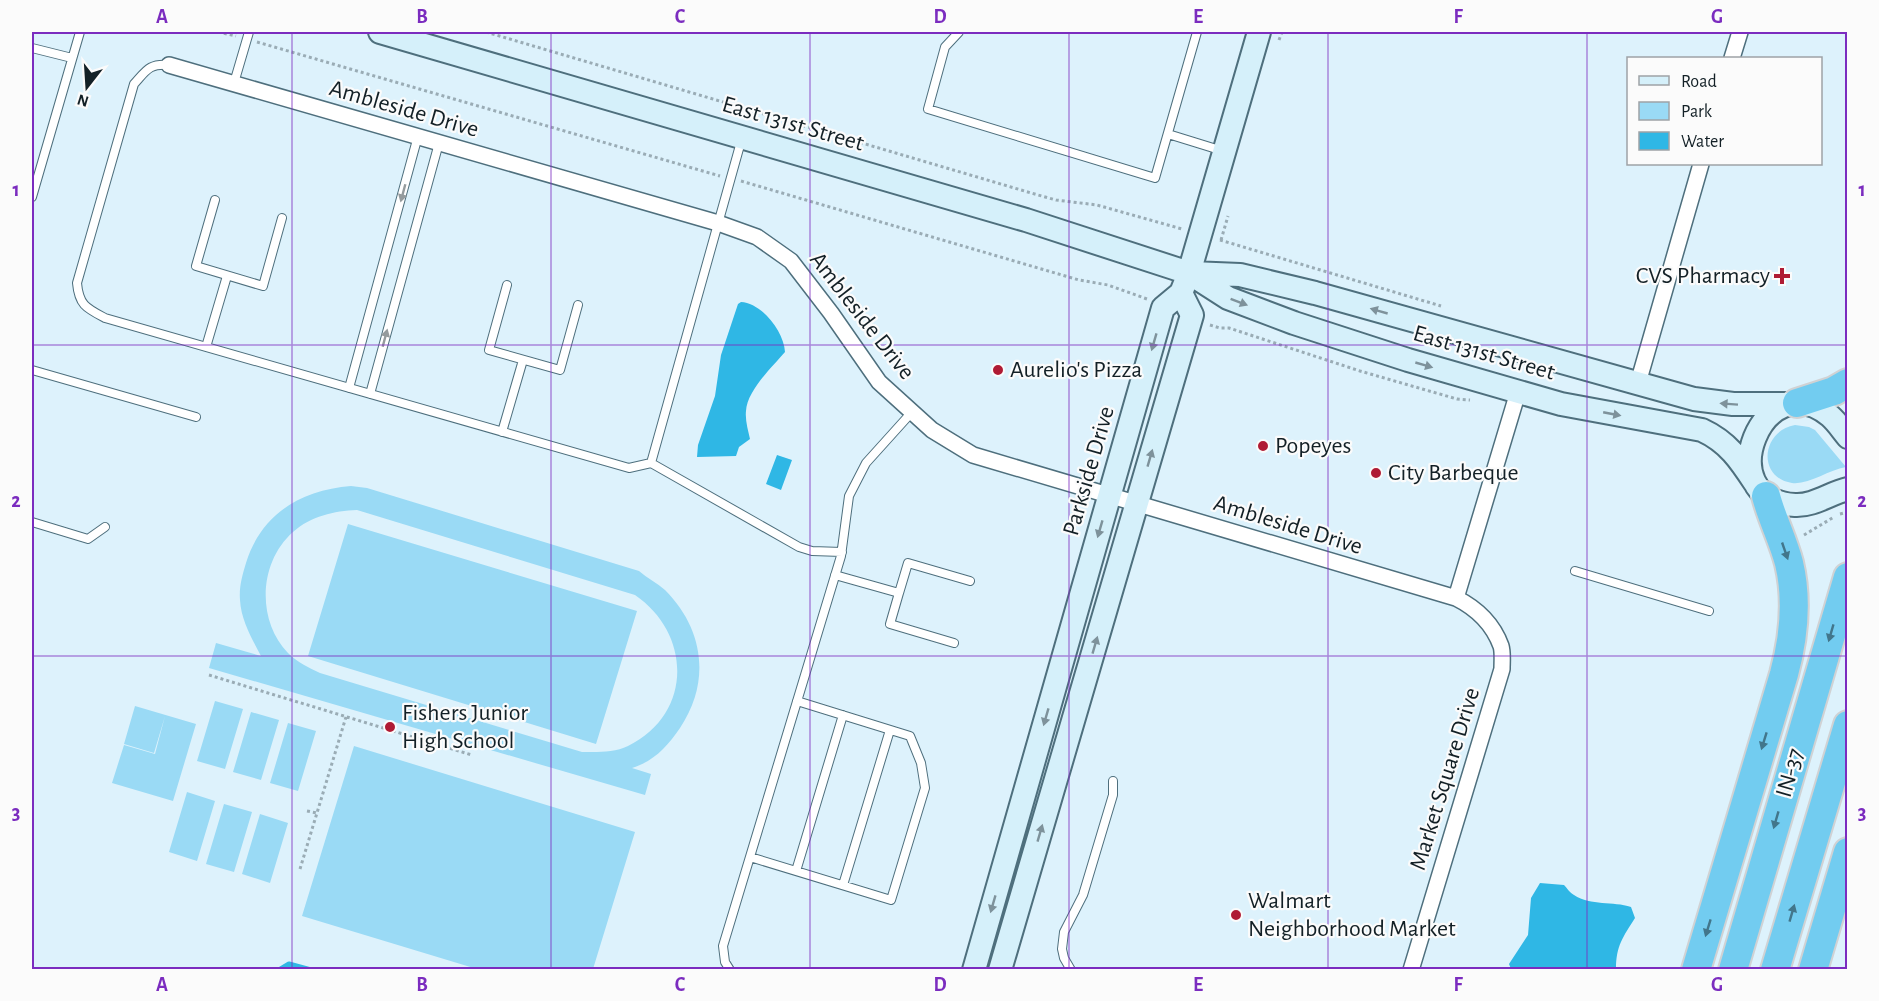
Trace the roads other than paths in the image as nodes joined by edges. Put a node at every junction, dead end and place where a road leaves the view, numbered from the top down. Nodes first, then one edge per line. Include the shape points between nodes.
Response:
1 (80, 32) edge
2 (380, 32) edge
3 (959, 32) edge
4 (1197, 32) edge
5 (1259, 32) edge
6 (1740, 32) edge
7 (247, 35) edge
8 (32, 48) edge
9 (1732, 57) edge
10 (72, 58) junction
11 (169, 65) joint
12 (234, 83) junction
13 (1168, 134) junction
14 (418, 136) junction
15 (742, 137) junction
16 (439, 143) junction
17 (1224, 151) junction
18 (1701, 165) edge
19 (32, 197) edge
20 (215, 200) dead end
21 (282, 218) dead end
22 (718, 223) junction
23 (227, 276) junction
24 (1185, 283) junction
25 (507, 285) dead end
26 (578, 305) dead end
27 (206, 347) junction
28 (523, 360) junction
29 (32, 370) edge
30 (1638, 383) junction
31 (1848, 383) edge
32 (349, 388) junction
33 (1518, 392) junction
34 (370, 394) junction
35 (1793, 404) junction
36 (912, 412) junction
37 (196, 417) dead end
38 (502, 432) junction
39 (1848, 437) edge
40 (651, 463) junction
41 (1848, 489) edge
42 (1760, 490) junction
43 (1110, 494) junction
44 (1137, 503) junction
45 (32, 522) edge
46 (105, 527) dead end
47 (842, 552) junction
48 (1575, 571) dead end
49 (836, 575) junction
50 (1848, 577) edge
51 (970, 581) dead end
52 (899, 593) junction
53 (1456, 598) junction
54 (1709, 611) dead end
55 (1496, 636) joint
56 (954, 642) dead end
57 (797, 701) junction
58 (843, 715) junction
59 (1848, 725) edge
60 (890, 730) junction
61 (1113, 781) dead end
62 (1848, 852) edge
63 (750, 857) junction
64 (796, 872) junction
65 (843, 885) junction
66 (730, 969) edge
67 (974, 969) edge
68 (1000, 969) edge
69 (1071, 969) edge
70 (1411, 969) edge
71 (1696, 969) edge
72 (1732, 969) edge
73 (1775, 969) edge
74 (1813, 969) edge

1 - 10 lane
2 - 15 street, East 131st Street
3 - 13 lane via 945,47 928,109 1155,178
4 - 13 lane
5 - 17 street, Parkside Drive
6 - 9 street
7 - 12 lane
8 - 10 lane
10 - 19 lane
11 - 12 street, Ambleside Drive
11 - 27 lane via 150,67 134,84 77,283 79,298 88,310
12 - 14 street, Ambleside Drive
13 - 17 lane
14 - 16 street, Ambleside Drive
14 -> 32 lane
15 - 22 lane
15 - 24 street, East 131st Street via 1026,220
16 - 22 street, Ambleside Drive
34 -> 16 lane
17 - 24 street, Parkside Drive
18 - 30 street
20 - 23 lane via 196,266
21 - 23 lane via 263,286
22 - 36 street, Ambleside Drive via 757,237 791,261 879,382
22 - 40 lane
23 - 27 lane
30 -> 24 street, East 131st Street via 1240,275
24 -> 33 street, East 131st Street via 1294,323
24 -> 43 street, Parkside Drive via 1163,308
44 -> 24 street via 1192,315
25 - 28 lane via 489,350
26 - 28 lane via 560,370
27 - 32 lane
28 - 38 lane
29 - 37 lane
35 -> 30 street, East 131st Street via 1715,402
31 - 35 highway
32 - 34 lane
33 -> 42 street, East 131st Street via 1604,413 1702,430 1730,448
33 - 53 street
34 - 38 lane
35 - 39 street, East 131st Street via 1823,411
35 - 42 street via 1775,410 1755,434 1750,463
36 - 43 street, Ambleside Drive via 932,430 973,455
36 - 47 lane via 866,464 849,496
38 - 40 lane via 628,468
40 - 47 lane via 800,547
41 - 42 street via 1802,505 1779,502
42 -> 71 highway via 1792,579 1793,636
43 - 44 street, Ambleside Drive
43 -> 67 street, Parkside Drive
44 - 53 street, Ambleside Drive
68 -> 44 street
45 - 46 lane via 88,539
47 - 49 lane
48 - 54 lane
49 - 52 lane
49 - 57 lane
50 -> 72 highway, IN-37
51 - 52 lane via 908,563
52 - 56 lane via 890,624
53 - 55 street, Ambleside Drive via 1473,606
55 - 70 street, Market Square Drive via 1502,647 1502,669
57 - 58 lane
57 - 63 lane
58 - 60 lane
58 - 64 lane
73 -> 59 highway, IN-37
60 - 65 lane
60 - 65 lane via 910,736 921,763 925,788 891,900
61 - 69 lane via 1113,795 1083,895 1064,933 1062,949
62 - 74 highway
63 - 64 lane
63 - 66 lane via 723,946
64 - 65 lane

